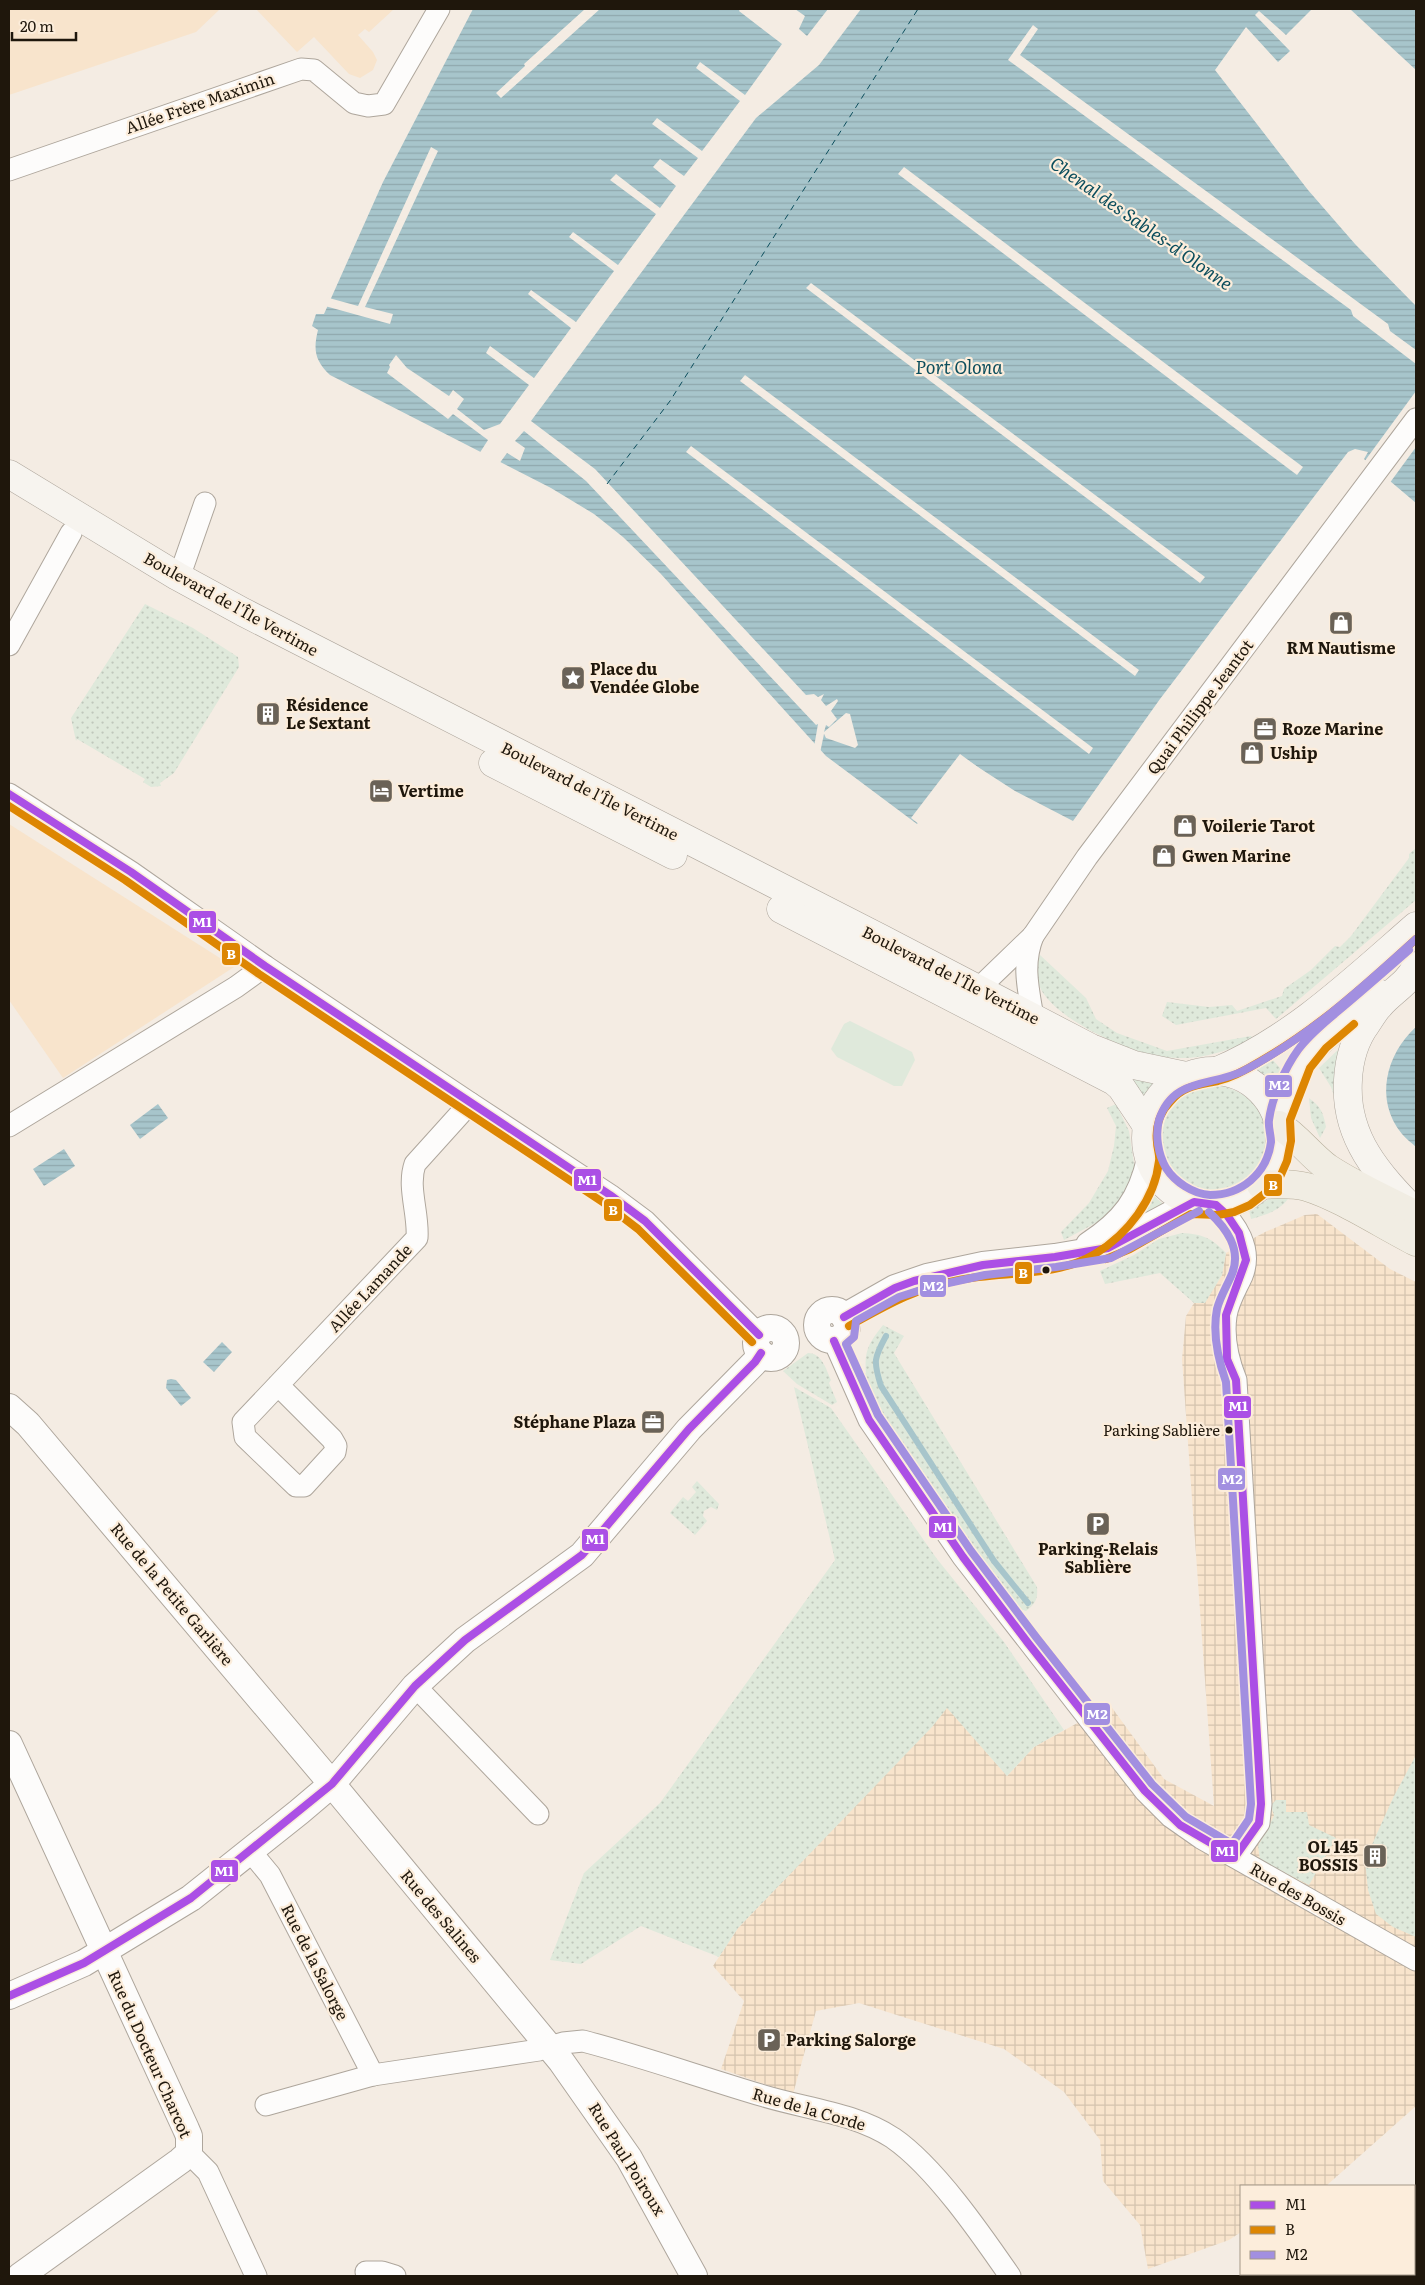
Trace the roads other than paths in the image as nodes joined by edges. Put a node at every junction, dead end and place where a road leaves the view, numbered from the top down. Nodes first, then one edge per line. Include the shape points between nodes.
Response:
1 (438, 9) edge
2 (9, 170) edge
3 (1416, 419) edge
4 (9, 474) edge
5 (9, 494) edge
6 (205, 503) dead end
7 (71, 533) junction
8 (177, 576) junction
9 (9, 646) edge
10 (9, 794) edge
11 (1416, 926) edge
12 (1033, 936) junction
13 (1416, 958) edge
14 (265, 966) junction
15 (1416, 966) edge
16 (978, 989) junction
17 (1033, 1017) junction
18 (1217, 1071) junction
19 (1186, 1076) junction
20 (470, 1104) junction
21 (1279, 1123) junction
22 (9, 1126) edge
23 (1147, 1126) junction
24 (1150, 1159) junction
25 (1261, 1185) junction
26 (1205, 1204) junction
27 (1416, 1214) edge
28 (1416, 1242) edge
29 (1078, 1253) junction
30 (826, 1335) junction
31 (760, 1344) junction
32 (278, 1385) junction
33 (9, 1407) edge
34 (416, 1686) junction
35 (9, 1744) edge
36 (332, 1784) junction
37 (538, 1814) dead end
38 (251, 1852) junction
39 (1234, 1857) junction
40 (104, 1952) junction
41 (1416, 1960) edge
42 (9, 1996) edge
43 (550, 2048) junction
44 (373, 2075) junction
45 (266, 2105) dead end
46 (189, 2153) junction
47 (366, 2272) dead end
48 (20, 2276) edge
49 (256, 2276) edge
50 (395, 2276) edge
51 (694, 2276) edge
52 (1010, 2276) edge

1 - 2 street, Allée Frère Maximin via 384,104 368,106 354,103 314,70 301,69
3 - 12 street, Quai Philippe Jeantot via 1087,857
4 - 8 main road, Boulevard de l'Île Vertime
5 - 7 main road, Boulevard de l'Île Vertime
6 - 8 street
7 - 9 street
7 - 23 main road, Boulevard de l'Île Vertime via 232,627 1114,1081 1122,1087
8 - 16 main road, Boulevard de l'Île Vertime
10 - 14 street via 131,872
11 - 18 main road via 1283,1036
12 - 16 street, Quai Philippe Jeantot
12 - 17 street via 1026,969
13 - 21 main road via 1310,1050 1297,1070
14 - 20 street
14 - 22 street
15 - 27 main road via 1413,975 1381,1004 1365,1025 1352,1054 1347,1088 1351,1121 1362,1148 1383,1179
16 - 17 main road, Boulevard de l'Île Vertime
17 - 19 main road, Boulevard de l'Île Vertime via 1091,1048 1134,1065
18 - 19 main road
18 - 21 main road via 1249,1081 1272,1106
19 - 23 main road via 1160,1096
20 - 31 street via 583,1176 645,1221
20 - 32 street, Allée Lamande via 415,1164 412,1182 417,1238
21 - 25 main road via 1281,1141 1278,1157
21 - 27 main road via 1329,1168
23 - 24 main road via 1146,1143
24 - 26 main road via 1166,1186 1179,1196
24 - 29 street via 1131,1207 1103,1236
25 - 26 main road via 1233,1202
25 - 28 main road via 1308,1187
26 - 29 street via 1166,1215 1116,1244
26 - 39 street via 1227,1215 1239,1233 1246,1260 1226,1315 1228,1359 1236,1380 1261,1804 1259,1823
29 - 30 street via 983,1265 926,1277 895,1288 844,1317 847,1325 845,1334
30 - 31 street via 785,1339 785,1348 779,1356 769,1358
30 - 39 street, Rue des Bossis via 869,1420 963,1557 1028,1644 1145,1791 1180,1825
31 - 34 street, Rue du Docteur Charcot via 755,1362 689,1429 582,1555 465,1640
32 - 32 street, Allée Lamande via 242,1422 242,1428 245,1437 296,1486 304,1486 335,1452 336,1446
33 - 36 street, Rue de la Petite Garlière via 49,1448
34 - 36 street, Rue du Docteur Charcot
34 - 37 street
35 - 40 street
36 - 38 street, Rue du Docteur Charcot
36 - 43 street, Rue des Salines
38 - 40 street, Rue du Docteur Charcot via 191,1898
38 - 44 street, Rue de la Salorge via 270,1875
39 - 41 street, Rue des Bossis
40 - 42 street
40 - 46 street, Rue du Docteur Charcot via 186,2128
43 - 44 street
43 - 51 street, Rue Paul Poiroux via 590,2099 629,2158
43 - 52 street, Rue de la Corde via 583,2041 868,2125 893,2139 921,2163
44 - 45 street
46 - 48 street, Rue du Docteur Charcot
46 - 49 street via 208,2172
47 - 50 street

